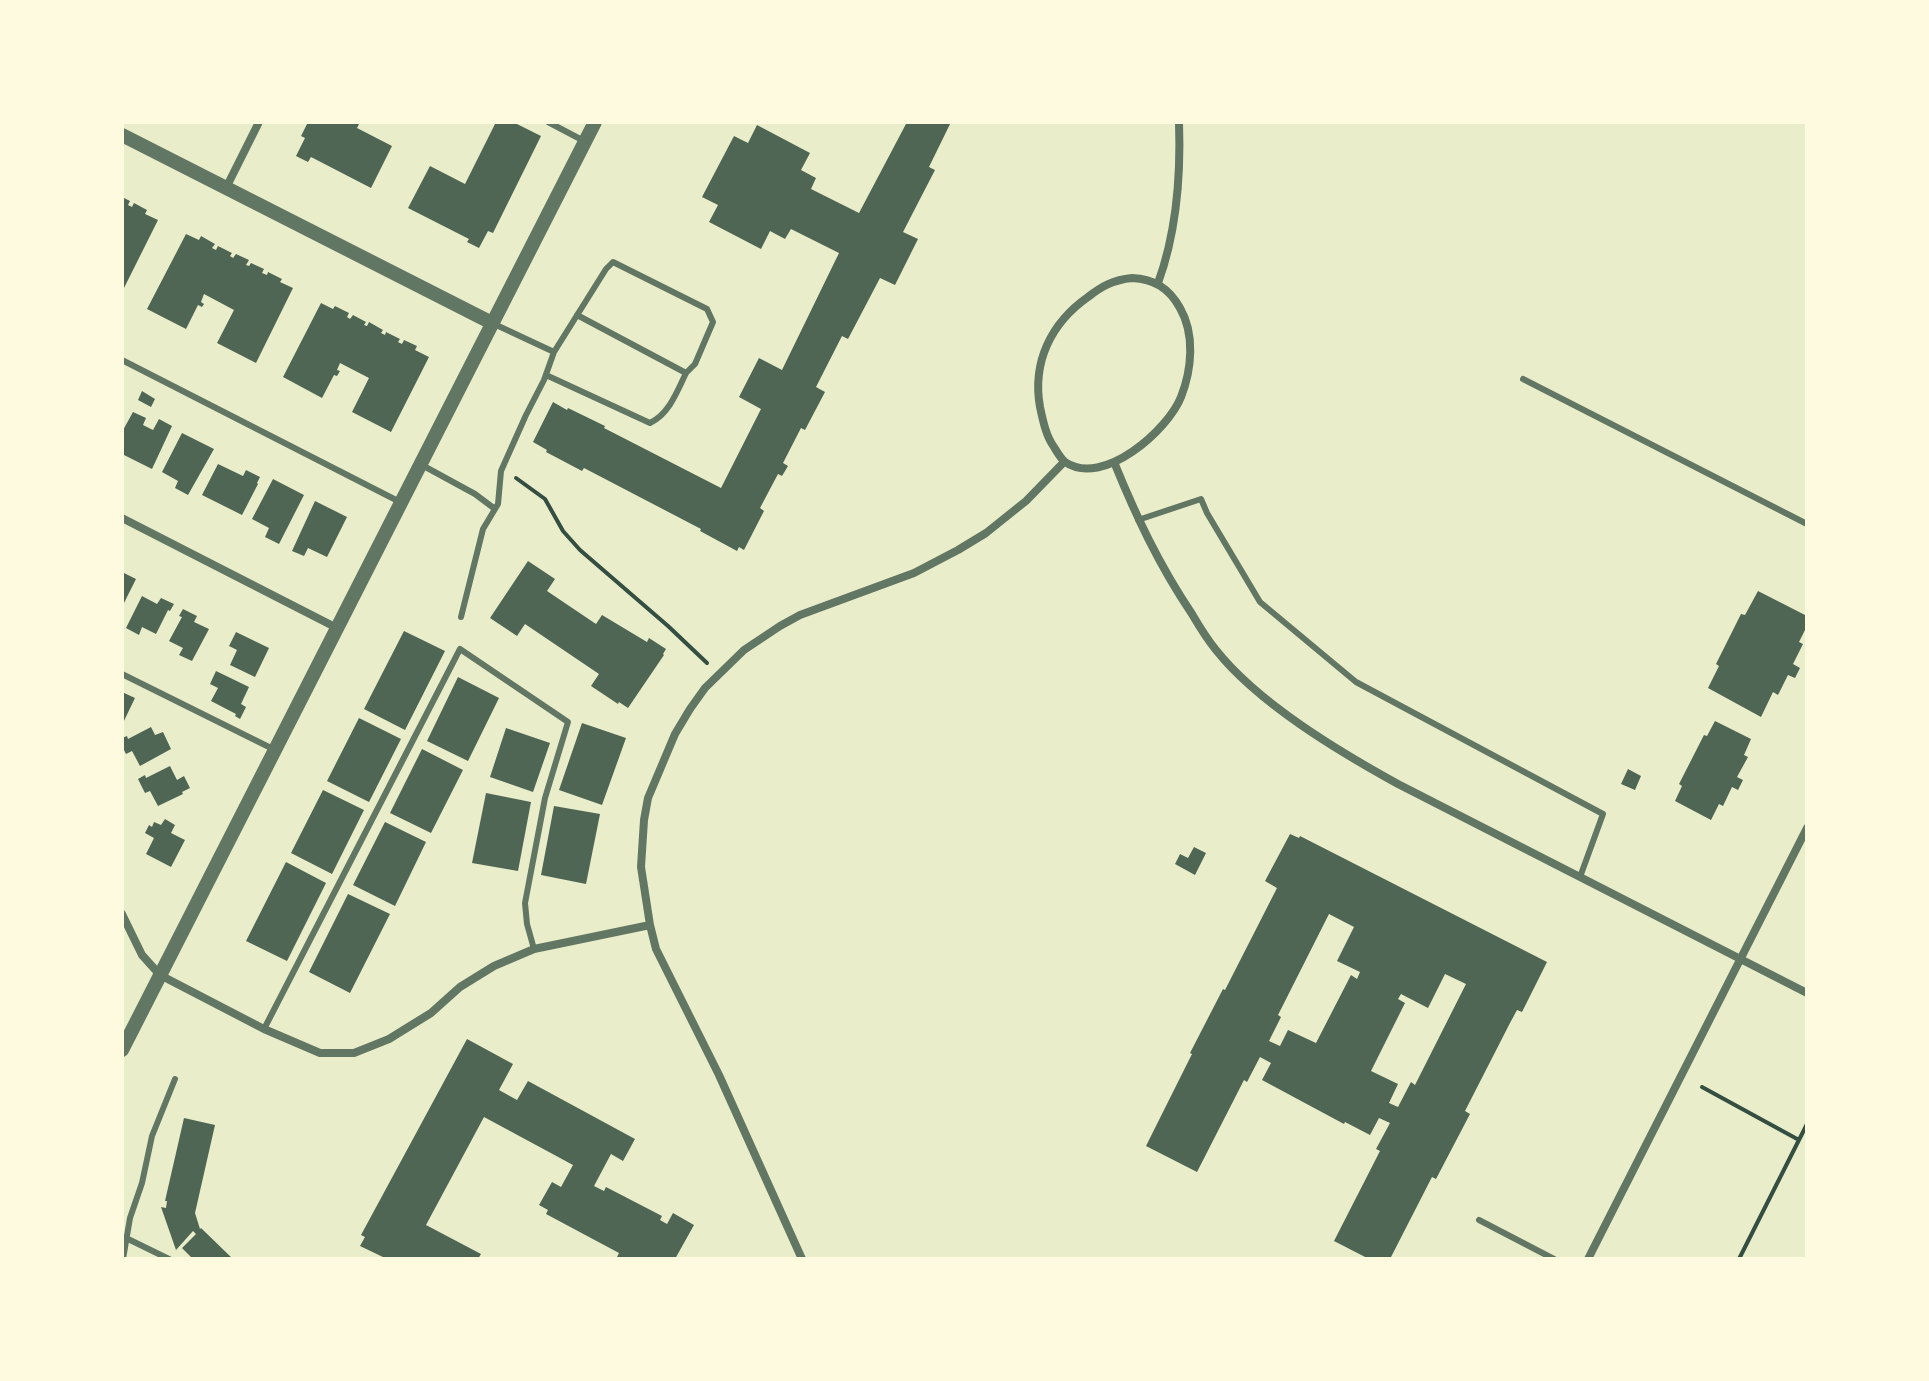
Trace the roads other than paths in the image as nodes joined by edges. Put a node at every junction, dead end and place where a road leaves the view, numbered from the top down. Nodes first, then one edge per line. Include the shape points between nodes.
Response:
1 (259, 122) edge
2 (548, 122) edge
3 (595, 122) edge
4 (1179, 122) edge
5 (122, 135) edge
6 (585, 142) junction
7 (226, 188) junction
8 (1158, 283) junction
9 (577, 315) junction
10 (492, 323) junction
11 (554, 352) junction
12 (122, 360) edge
13 (686, 373) junction
14 (546, 375) junction
15 (1523, 379) dead end
16 (1064, 462) junction
17 (1114, 462) junction
18 (420, 464) junction
19 (401, 502) junction
20 (495, 509) junction
21 (122, 518) edge
22 (1138, 520) junction
23 (1807, 524) edge
24 (461, 617) dead end
25 (337, 628) junction
26 (122, 674) edge
27 (275, 750) junction
28 (1807, 828) edge
29 (1580, 877) junction
30 (122, 914) edge
31 (650, 925) junction
32 (534, 949) junction
33 (1740, 958) junction
34 (160, 975) junction
35 (1807, 993) edge
36 (264, 1029) junction
37 (122, 1050) edge
38 (175, 1079) dead end
39 (1479, 1220) dead end
40 (126, 1238) junction
41 (123, 1259) edge
42 (169, 1259) edge
43 (802, 1259) edge
44 (1554, 1259) edge
45 (1588, 1259) edge

1 - 7 street
2 - 6 lane
3 - 6 street
4 - 8 street via 1176,205
5 - 7 street
6 - 10 street
7 - 10 street
8 - 16 street via 1132,278 1105,283 1080,302 1047,341 1037,391 1050,442
8 - 17 street via 1188,322 1188,378 1167,421
9 - 11 lane
9 - 13 lane
9 - 13 lane via 613,262 707,309 713,322
10 - 11 lane
10 - 18 street
11 - 14 lane
12 - 19 lane
13 - 14 lane via 660,418 650,423
14 - 20 lane via 501,471
15 - 23 lane
16 - 17 street via 1092,469
16 - 31 street via 986,533 914,573 790,620 744,650 705,688 675,734 648,798 641,867
17 - 22 street
18 - 19 street
18 - 20 lane
19 - 25 street
20 - 24 lane via 483,529
21 - 25 street
22 - 29 street via 1210,643 1270,701 1365,766
22 - 29 lane via 1201,499 1260,602 1356,682 1603,814
25 - 27 street
26 - 27 lane
27 - 34 street
28 - 33 street
29 - 33 street
30 - 34 street via 142,955
31 - 32 street
31 - 43 street via 656,949
32 - 36 street via 460,987 389,1039 354,1053 320,1053
32 - 36 lane via 525,903 545,798 568,722 460,649
33 - 35 street
33 - 45 street
34 - 36 street
34 - 37 street
38 - 40 lane via 152,1136
39 - 44 lane
40 - 41 lane
40 - 42 lane

